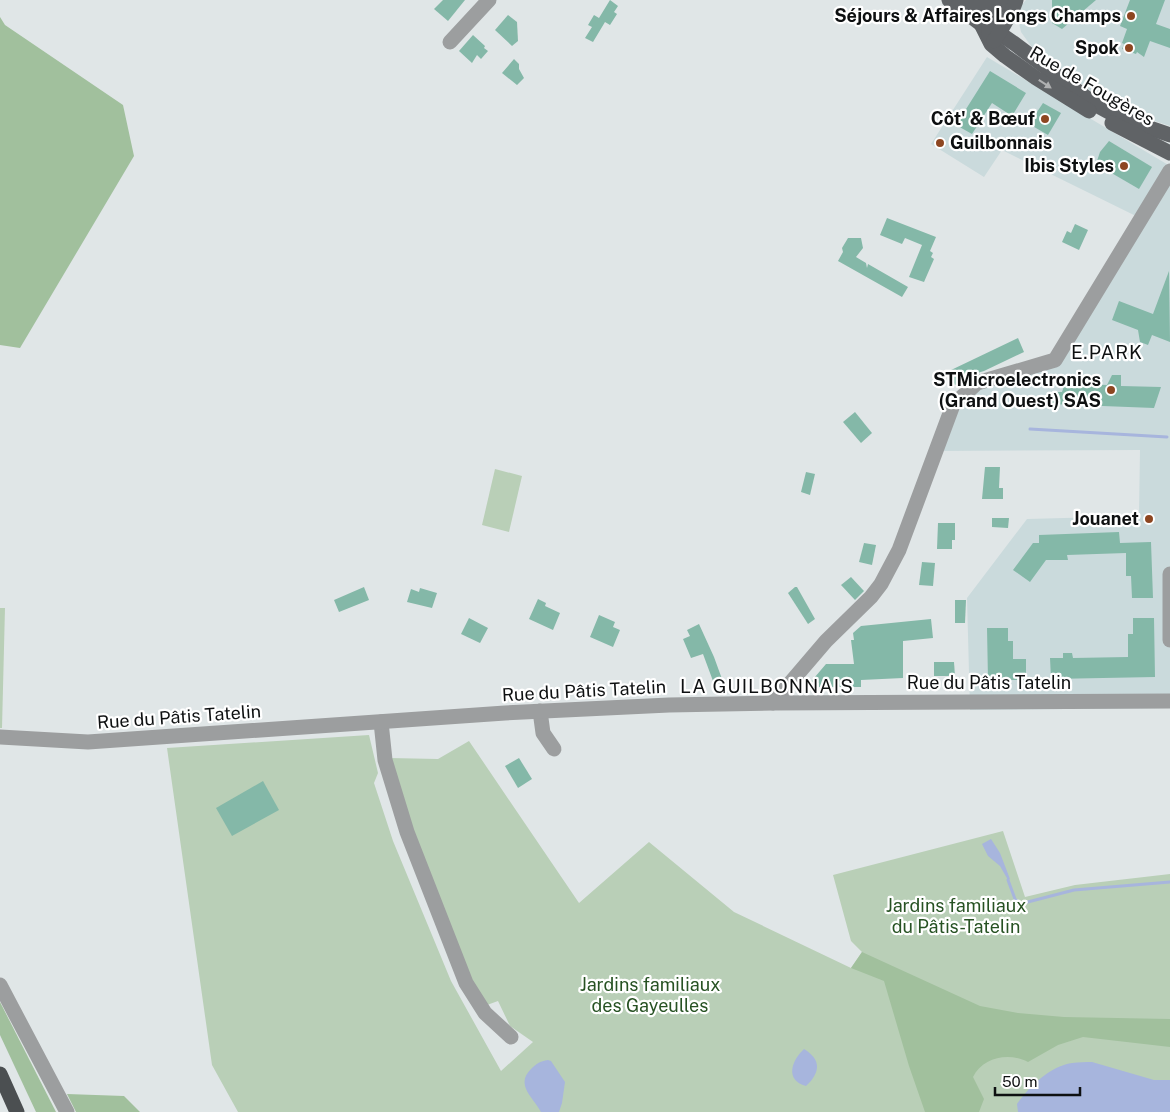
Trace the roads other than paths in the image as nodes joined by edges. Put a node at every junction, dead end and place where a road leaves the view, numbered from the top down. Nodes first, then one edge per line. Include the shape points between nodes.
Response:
1 (489, 0) edge
2 (1016, 0) edge
3 (953, 3) edge
4 (1001, 3) edge
5 (990, 32) junction
6 (450, 42) dead end
7 (1170, 135) edge
8 (1170, 153) edge
9 (1170, 171) edge
10 (1170, 574) edge
11 (1170, 640) edge
12 (1170, 701) edge
13 (773, 702) junction
14 (540, 711) junction
15 (381, 722) junction
16 (0, 737) edge
17 (554, 750) dead end
18 (0, 985) edge
19 (511, 1038) dead end
20 (0, 1074) edge
21 (17, 1112) edge
22 (67, 1112) edge

1 - 6 street
2 - 5 main road via 1015,6
3 - 4 main road
3 - 5 main road
4 - 5 main road via 992,14
5 - 7 main road via 1096,105 1118,117
5 -> 8 main road, Rue de Fougères via 1005,56 1055,90
9 - 13 street via 1055,360 977,383 953,405 899,550 881,584
10 - 11 street
12 - 13 street, Rue du Pâtis Tatelin
13 - 14 street, Rue du Pâtis Tatelin
14 - 15 street, Rue du Pâtis Tatelin
14 - 17 street via 543,733
15 - 16 street, Rue du Pâtis Tatelin via 88,742
15 - 19 street via 385,760 407,832 466,983 489,1018
18 - 22 street
20 - 21 highway

